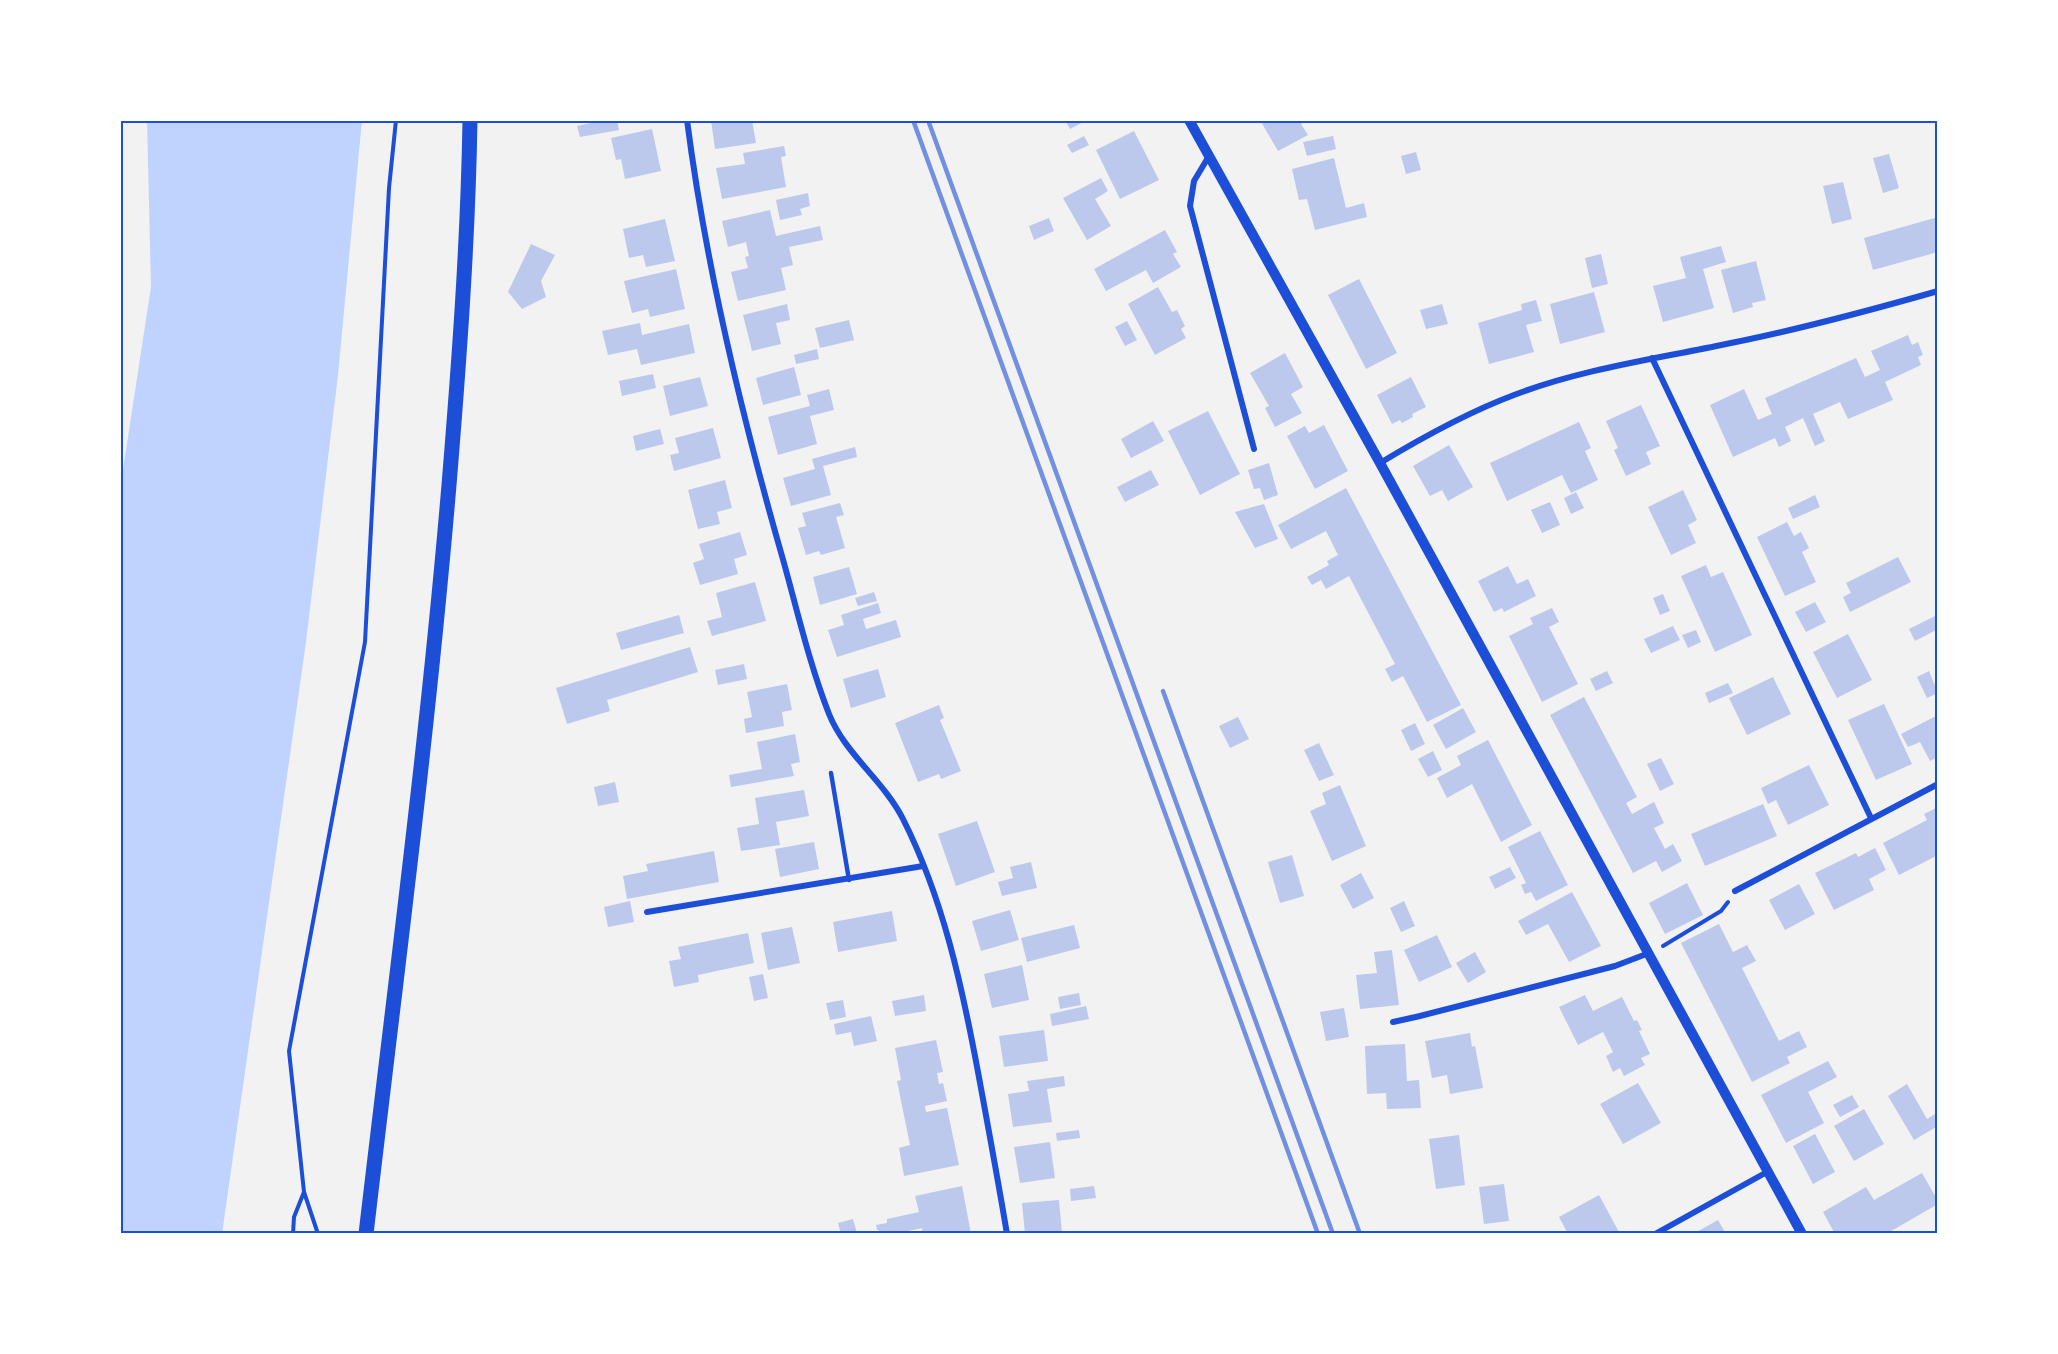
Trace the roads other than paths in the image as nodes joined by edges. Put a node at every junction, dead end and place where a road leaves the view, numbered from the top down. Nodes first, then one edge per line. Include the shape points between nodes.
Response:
1 (470, 120) edge
2 (687, 120) edge
3 (1189, 120) edge
4 (1209, 156) junction
5 (1938, 291) edge
6 (1652, 358) junction
7 (1254, 449) dead end
8 (1380, 463) junction
9 (831, 773) dead end
10 (1938, 784) edge
11 (1871, 818) junction
12 (923, 866) junction
13 (849, 880) junction
14 (1735, 891) road end
15 (647, 912) dead end
16 (1648, 953) junction
17 (1393, 1022) dead end
18 (1767, 1172) junction
19 (366, 1234) edge
20 (1006, 1234) edge
21 (1655, 1234) edge
22 (1802, 1234) edge

1 - 19 main road via 459,363 438,618
2 - 12 street via 710,263 736,384 810,657 830,716 903,817
3 - 4 street
4 - 7 street via 1194,181 1190,206
4 - 8 street
5 - 6 street via 1817,324
6 - 8 street via 1514,395 1467,414
6 - 11 street
8 - 16 street
9 - 13 lane
10 - 11 street
11 - 14 street
12 - 13 street
12 - 20 street via 951,944 991,1137
13 - 15 street
16 - 17 street via 1615,966
16 - 18 street
18 - 21 street
18 - 22 street

